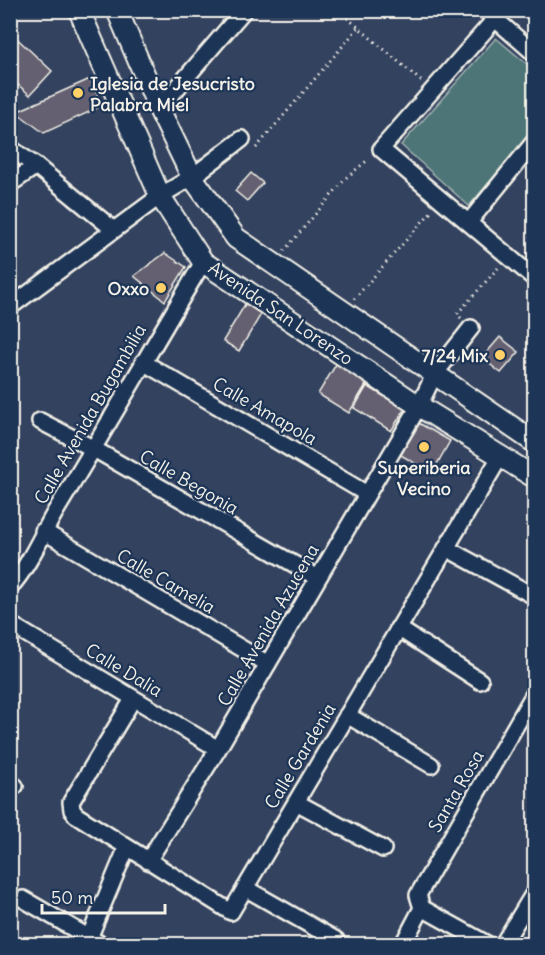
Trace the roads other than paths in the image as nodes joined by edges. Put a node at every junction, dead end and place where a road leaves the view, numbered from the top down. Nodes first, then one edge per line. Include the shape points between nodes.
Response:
1 (79, 10) edge
2 (117, 10) edge
3 (238, 13) edge
4 (490, 15) edge
5 (534, 53) edge
6 (159, 109) junction
7 (242, 139) road end
8 (534, 142) edge
9 (14, 155) edge
10 (36, 166) junction
11 (192, 177) junction
12 (10, 184) edge
13 (160, 196) junction
14 (469, 222) junction
15 (114, 230) junction
16 (203, 262) junction
17 (534, 279) edge
18 (10, 307) edge
19 (471, 328) road end
20 (143, 362) junction
21 (434, 375) junction
22 (419, 406) junction
23 (40, 421) dead end
24 (534, 442) edge
25 (94, 449) junction
26 (500, 457) junction
27 (534, 477) edge
28 (367, 494) junction
29 (43, 531) junction
30 (446, 548) junction
31 (318, 578) junction
32 (10, 586) edge
33 (532, 595) dead end
34 (10, 624) edge
35 (398, 628) junction
36 (268, 664) junction
37 (480, 681) dead end
38 (534, 694) edge
39 (133, 699) junction
40 (347, 715) junction
41 (218, 749) junction
42 (431, 765) dead end
43 (296, 802) junction
44 (127, 847) junction
45 (382, 849) dead end
46 (148, 861) junction
47 (244, 888) junction
48 (534, 893) edge
49 (23, 898) dead end
50 (422, 908) junction
51 (336, 940) dead end
52 (94, 941) edge
53 (403, 945) edge
54 (487, 945) edge
55 (503, 945) edge

1 - 13 street, Avenida San Lorenzo
2 - 6 street, Avenida San Lorenzo
3 - 6 street
4 - 5 street
4 - 14 street via 381,149
6 - 11 street, Avenida San Lorenzo
7 - 11 street
8 - 14 street
9 - 10 street
10 - 12 street
10 - 15 street
11 - 13 street
11 - 21 street, Avenida San Lorenzo via 236,238
13 - 15 street
13 - 16 street, Avenida San Lorenzo
14 - 17 street
15 - 18 street
16 - 20 street, Calle Avenida Bugambilia
16 - 22 street, Avenida San Lorenzo
19 - 21 street, Calle Avenida Azucena
20 - 25 street, Calle Avenida Bugambilia
20 - 28 street, Calle Amapola
21 - 22 street, Calle Avenida Azucena
21 - 24 street, Avenida San Lorenzo
22 - 26 street, Avenida San Lorenzo
22 - 28 street, Calle Avenida Azucena
23 - 25 street, Calle Begonia
25 - 29 street, Calle Avenida Bugambilia
25 - 31 street, Calle Begonia
26 - 27 street, Avenida San Lorenzo
26 - 30 street, Calle Gardenia
28 - 31 street, Calle Avenida Azucena
29 - 32 street, Calle Avenida Bugambilia
29 - 36 street, Calle Camelia
30 - 33 street
30 - 35 street, Calle Gardenia
31 - 36 street, Calle Avenida Azucena
34 - 39 street, Calle Dalia
35 - 37 street
35 - 40 street, Calle Gardenia
36 - 41 street, Calle Avenida Azucena
38 - 50 street, Santa Rosa via 418,895
39 - 41 street, Calle Dalia
39 - 44 street, Calle Gardenia via 71,802 76,815
40 - 42 street
40 - 43 street, Calle Gardenia
41 - 46 street, Calle Avenida Azucena
43 - 45 street
43 - 47 street, Calle Gardenia
44 - 46 street, Calle Gardenia
44 - 52 street
46 - 47 street, Calle Gardenia via 231,912
47 - 51 street
48 - 55 street
49 - 52 street
50 - 53 street, Santa Rosa
50 - 54 street

